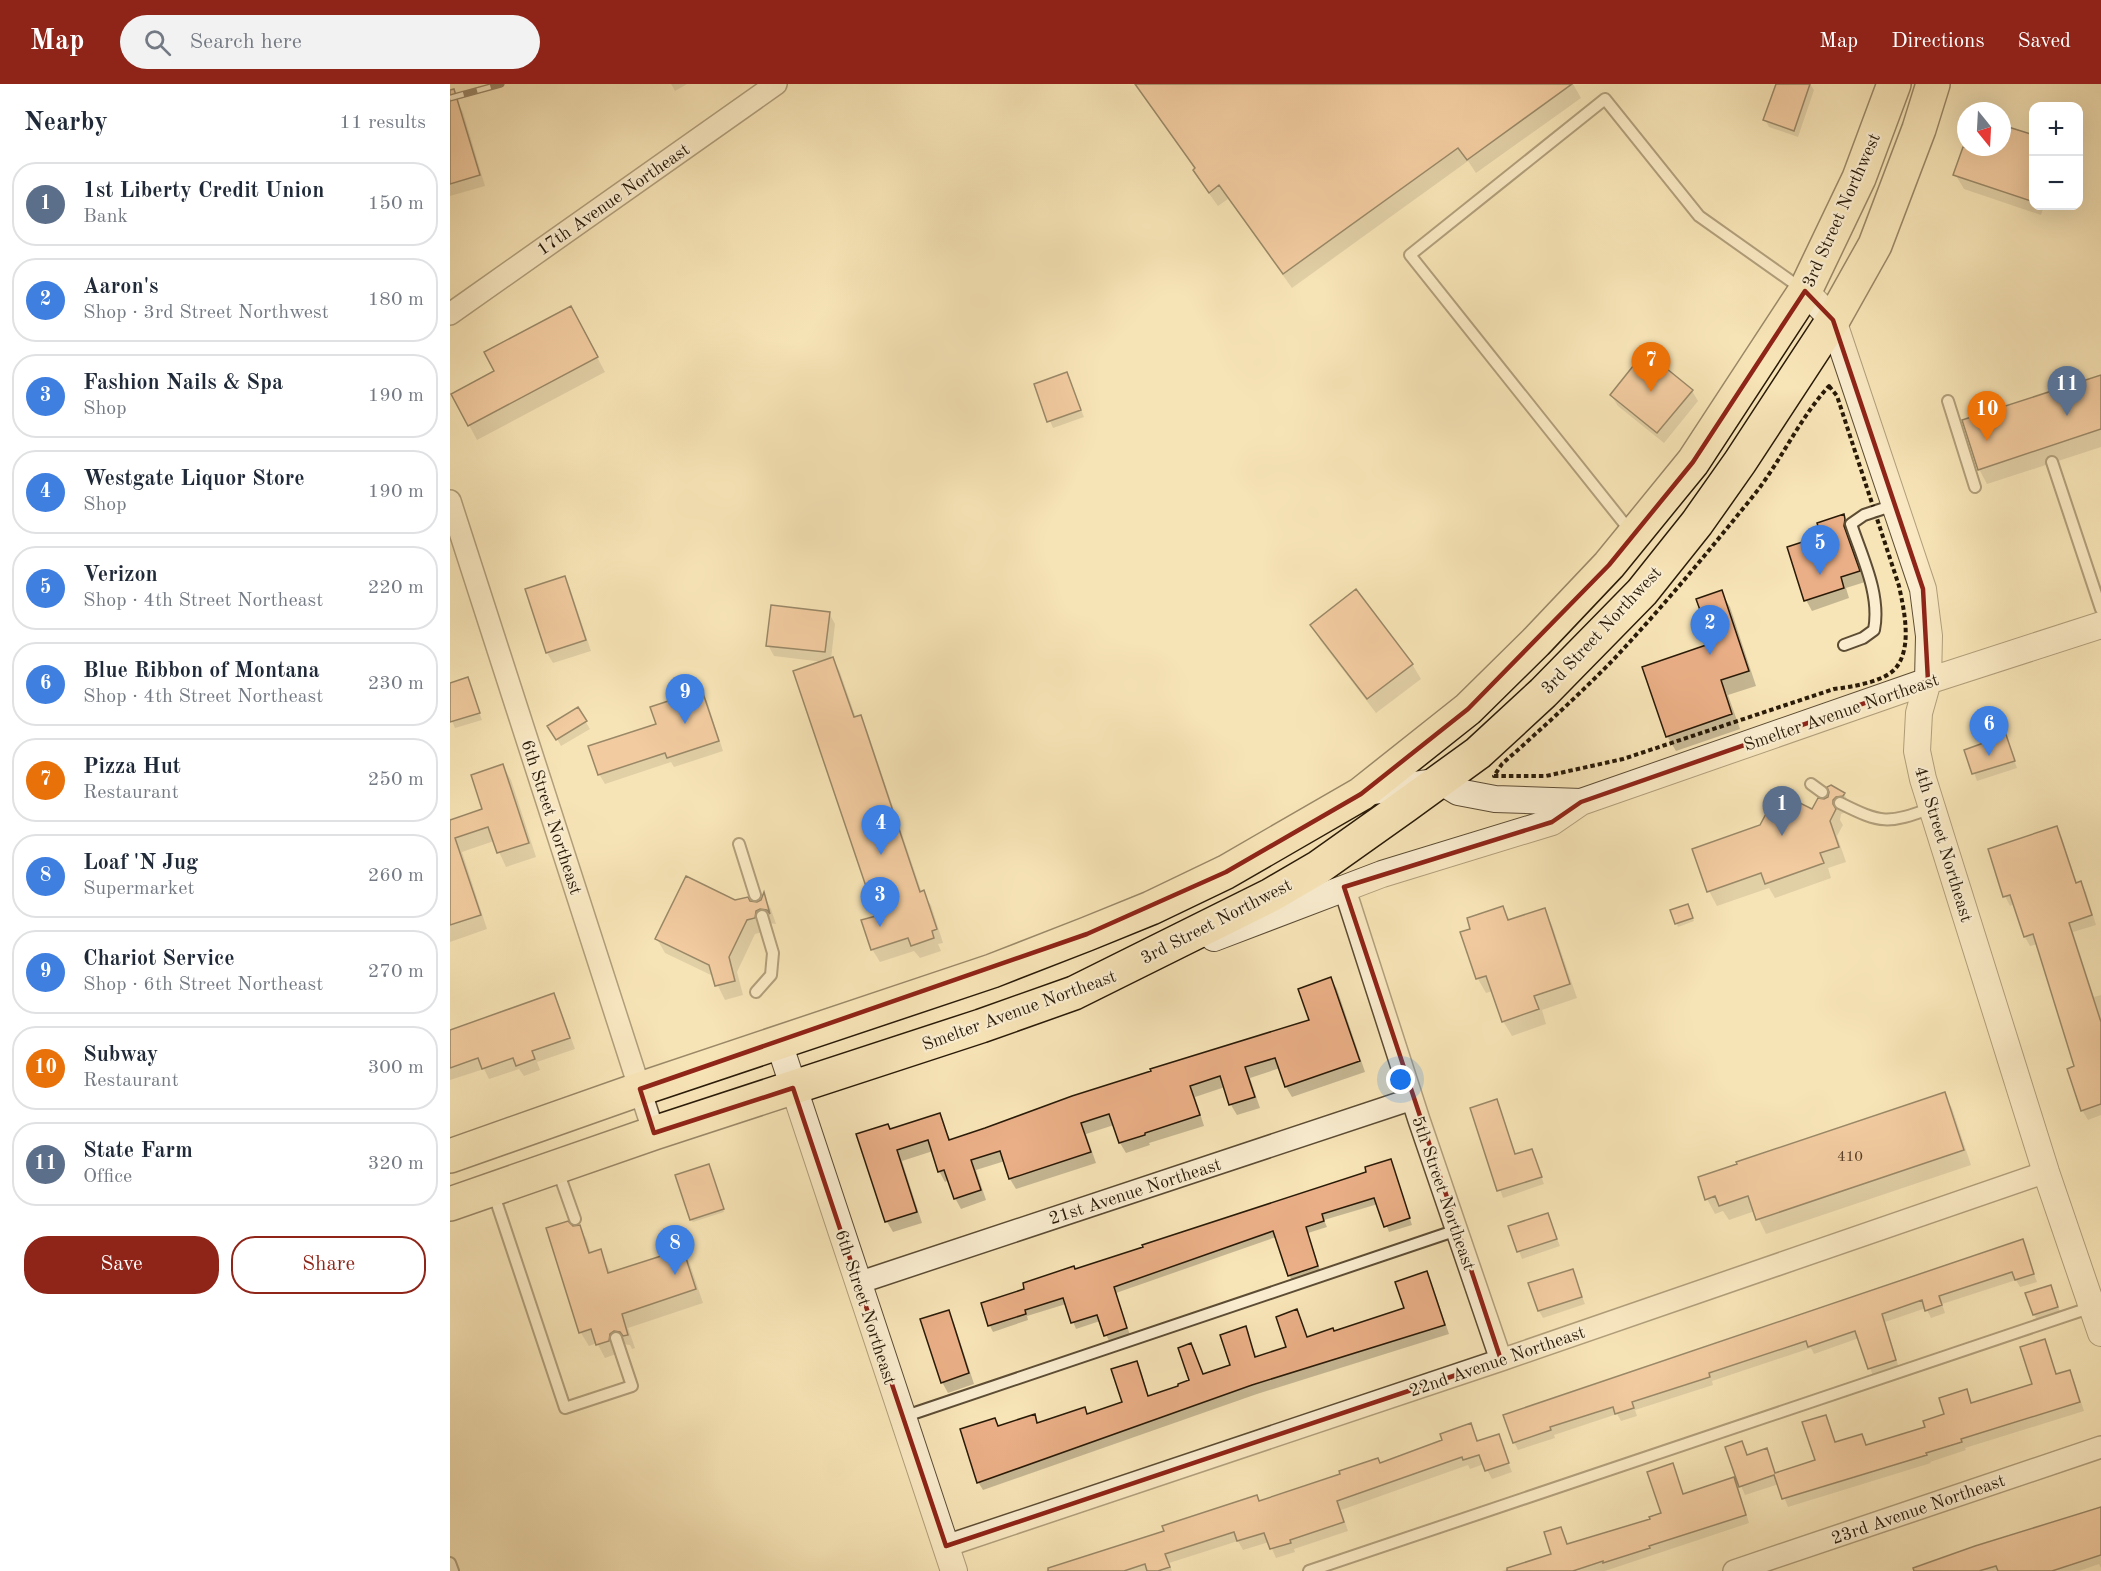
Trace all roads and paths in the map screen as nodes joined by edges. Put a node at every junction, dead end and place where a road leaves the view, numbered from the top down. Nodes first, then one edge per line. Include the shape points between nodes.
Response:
1 (777, 84) edge
2 (1894, 84) edge
3 (1933, 84) edge
4 (1805, 291) junction
5 (450, 314) edge
6 (1833, 320) junction
7 (1948, 401) dead end
8 (2052, 462) dead end
9 (1975, 487) dead end
10 (450, 501) edge
11 (1884, 508) junction
12 (1634, 534) junction
13 (2101, 609) edge
14 (2101, 625) edge
15 (1844, 645) dead end
16 (1928, 681) junction
17 (1440, 781) junction
18 (1811, 784) dead end
19 (1822, 792) dead end
20 (1361, 794) junction
21 (1581, 802) junction
22 (1840, 803) dead end
23 (1932, 807) junction
24 (739, 844) dead end
25 (1344, 887) junction
26 (755, 894) dead end
27 (762, 916) dead end
28 (756, 992) dead end
29 (1074, 993) junction
30 (778, 1043) junction
31 (793, 1088) junction
32 (640, 1089) junction
33 (1412, 1099) junction
34 (654, 1133) junction
35 (450, 1156) edge
36 (556, 1167) junction
37 (2046, 1172) junction
38 (492, 1189) junction
39 (450, 1204) edge
40 (574, 1219) dead end
41 (1457, 1230) junction
42 (858, 1283) junction
43 (2092, 1307) junction
44 (2101, 1333) edge
45 (616, 1338) dead end
46 (1501, 1360) junction
47 (903, 1417) junction
48 (2101, 1447) edge
49 (946, 1546) junction
50 (450, 1563) edge
51 (453, 1571) edge
52 (954, 1571) edge
53 (1309, 1571) edge
54 (1734, 1571) edge

1 - 5 street, 17th Avenue Northeast
2 - 4 highway, 3rd Street Northwest via 1859,178
3 - 6 highway, 3rd Street Northwest via 1875,245
4 - 6 street, 4th Street Northeast
4 - 12 highway, 3rd Street Northwest via 1693,462
4 - 12 lane via 1699,216 1605,99 1410,255
6 - 11 street, 4th Street Northeast
6 - 17 highway, 3rd Street Northwest via 1724,485 1641,592 1543,693 1478,753
7 - 9 lane
8 - 13 lane
10 - 32 street, 6th Street Northeast
11 - 11 path via 1837,396 1829,386 1769,475 1668,599 1605,668 1502,764 1494,776 1546,776 1623,759 1834,689 1881,678 1895,668 1906,635
11 - 15 lane via 1851,524 1877,616 1874,630
11 - 16 street, 4th Street Northeast via 1923,589 1929,636
12 - 20 highway, 3rd Street Northwest via 1536,642 1468,709
14 - 16 street, Smelter Avenue Northeast
16 - 21 street, Smelter Avenue Northeast
16 - 23 street, 4th Street Northeast via 1919,713 1917,751
17 - 20 street
17 - 21 street, Smelter Avenue Northeast via 1458,792 1495,800
17 - 29 highway, 3rd Street Northwest via 1319,867 1271,895
18 - 19 lane
20 - 30 highway, 3rd Street Northwest via 1226,872 1151,908 992,971
21 - 25 street, Smelter Avenue Northeast via 1552,822
22 - 23 lane via 1870,818 1887,820
23 - 37 street, 4th Street Northeast
24 - 26 lane
25 - 29 street, Smelter Avenue Northeast
25 - 33 street, 5th Street Northeast
27 - 28 lane via 773,953 771,975
29 - 31 highway, Smelter Avenue Northeast
30 - 31 street, 6th Street Northeast
30 - 32 highway
31 - 34 highway, Smelter Avenue Northeast
31 - 42 street, 6th Street Northeast
32 - 34 street, 6th Street Northeast
32 - 35 highway
33 - 41 street, 5th Street Northeast
33 - 42 street, 21st Avenue Northeast
34 - 36 highway, Smelter Avenue Northeast
36 - 38 highway, Smelter Avenue Northeast
36 - 40 lane
37 - 43 street, 4th Street Northeast
37 - 46 street, 22nd Avenue Northeast
38 - 39 highway, Smelter Avenue Northeast
38 - 45 lane via 565,1408 632,1386
41 - 46 street, 5th Street Northeast
41 - 47 lane
42 - 47 street, 6th Street Northeast
43 - 44 street, 4th Street Northeast
43 - 53 lane
46 - 49 street, 22nd Avenue Northeast
47 - 49 street, 6th Street Northeast
48 - 54 street, 23rd Avenue Northeast
49 - 52 street, 6th Street Northeast
50 - 51 lane

